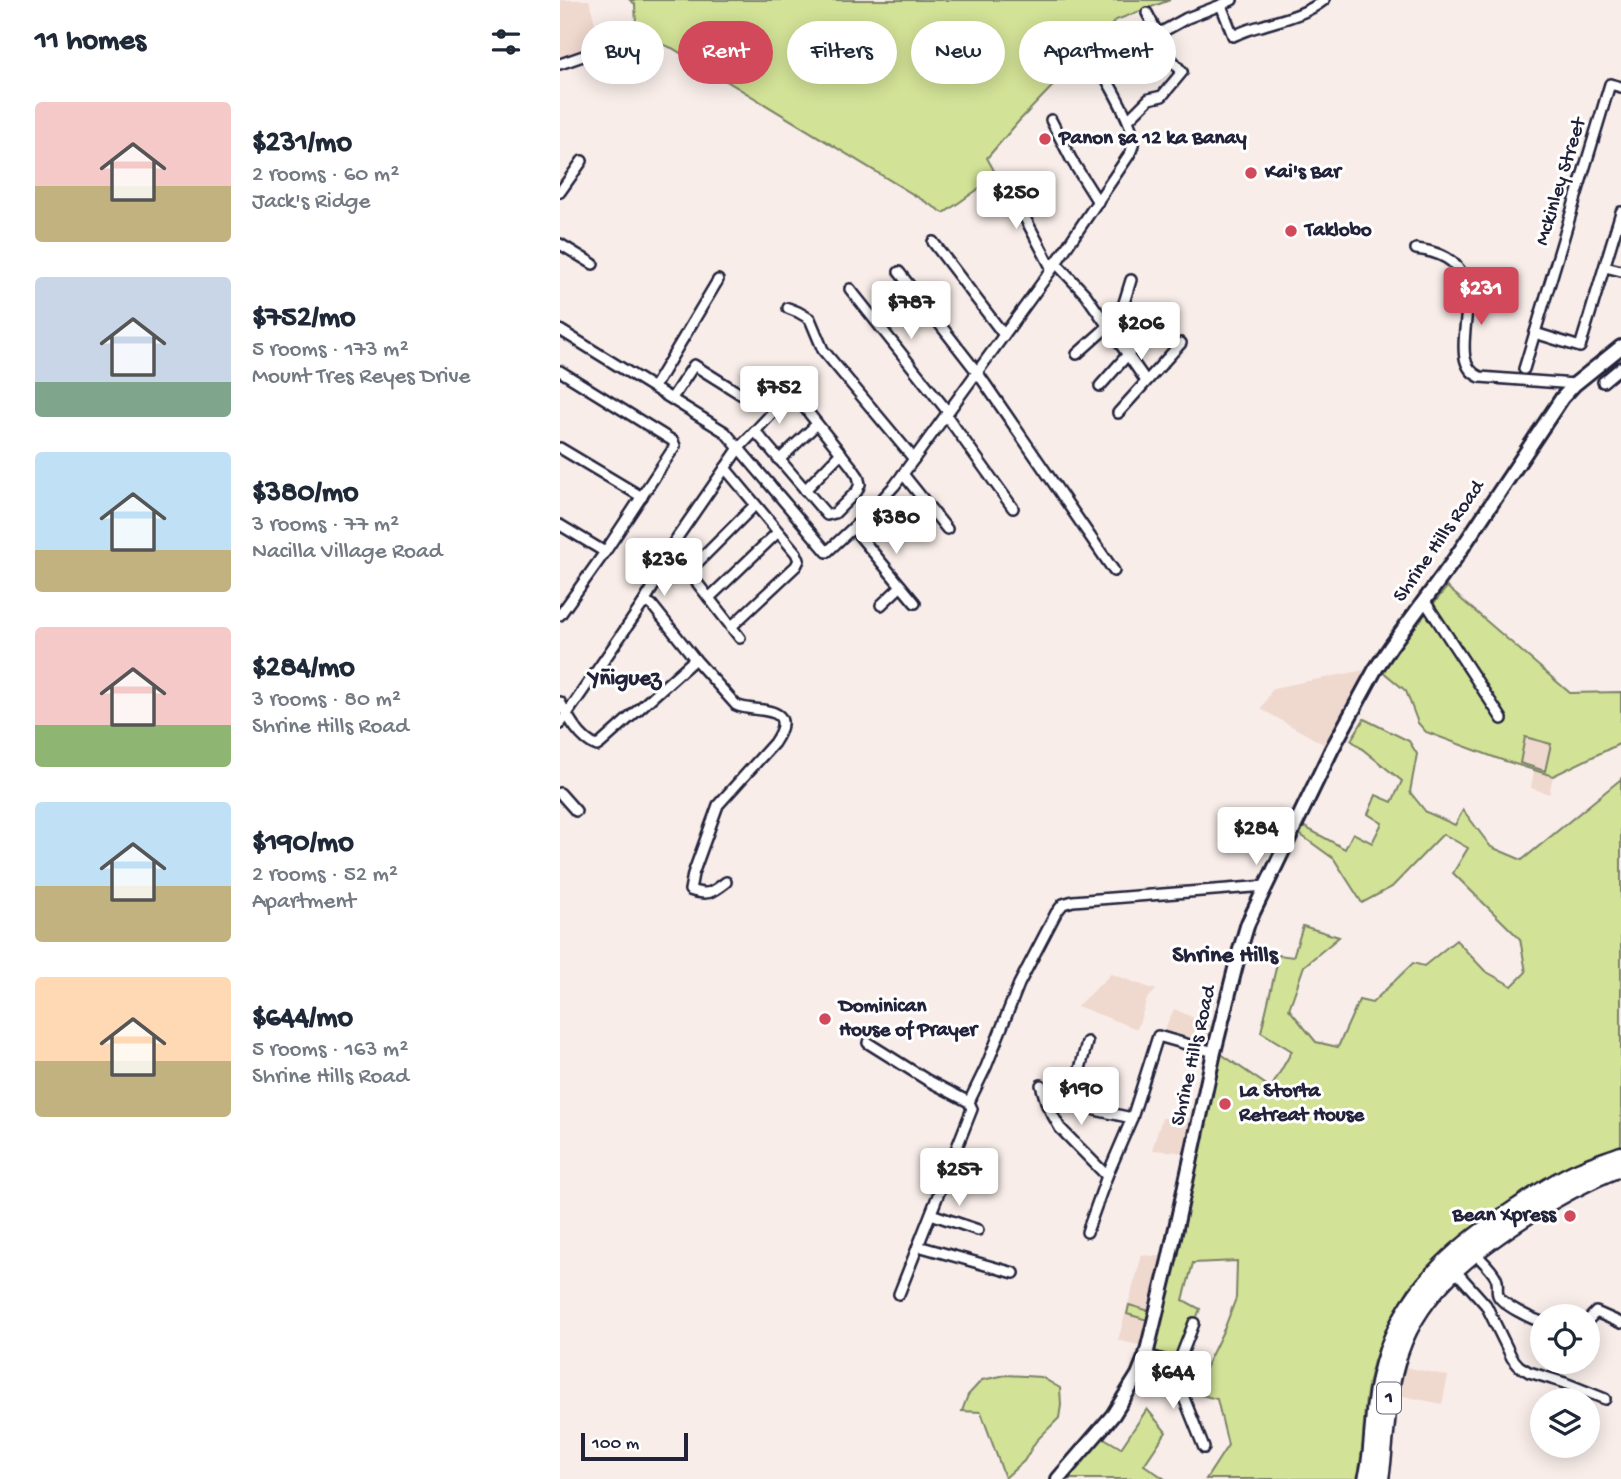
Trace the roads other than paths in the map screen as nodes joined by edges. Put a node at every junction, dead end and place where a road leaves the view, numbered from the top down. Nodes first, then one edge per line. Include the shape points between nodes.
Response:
1 (1232, 0) edge
2 (1324, 0) edge
3 (1221, 5) junction
4 (1147, 13) dead end
5 (1151, 21) edge
6 (1176, 25) edge
7 (581, 57) edge
8 (560, 64) edge
9 (1176, 65) edge
10 (1176, 79) edge
11 (1108, 84) edge
12 (1172, 84) edge
13 (1621, 87) edge
14 (1051, 120) dead end
15 (1128, 120) junction
16 (582, 161) dead end
17 (1005, 180) dead end
18 (560, 192) edge
19 (1098, 202) junction
20 (1621, 212) edge
21 (933, 242) dead end
22 (560, 244) edge
23 (1416, 248) dead end
24 (593, 264) dead end
25 (1054, 266) junction
26 (1605, 267) junction
27 (1621, 271) edge
28 (898, 272) dead end
29 (718, 281) dead end
30 (1131, 281) dead end
31 (850, 289) dead end
32 (788, 308) dead end
33 (1160, 318) dead end
34 (1108, 326) junction
35 (560, 330) edge
36 (1535, 333) junction
37 (1004, 335) junction
38 (1181, 342) dead end
39 (1621, 346) edge
40 (1077, 354) dead end
41 (1128, 354) junction
42 (1621, 367) edge
43 (1524, 369) dead end
44 (560, 372) edge
45 (977, 372) junction
46 (1146, 381) junction
47 (1603, 382) dead end
48 (1575, 384) junction
49 (1100, 386) dead end
50 (654, 387) junction
51 (742, 395) dead end
52 (672, 398) junction
53 (947, 413) junction
54 (1118, 413) dead end
55 (817, 424) junction
56 (755, 431) junction
57 (560, 448) edge
58 (739, 448) junction
59 (841, 453) junction
60 (914, 459) junction
61 (779, 460) junction
62 (725, 468) junction
63 (903, 474) junction
64 (805, 490) junction
65 (642, 498) junction
66 (755, 505) junction
67 (1013, 508) dead end
68 (560, 525) edge
69 (853, 528) junction
70 (947, 529) dead end
71 (778, 532) junction
72 (606, 552) junction
73 (1114, 571) dead end
74 (688, 572) junction
75 (662, 574) dead end
76 (901, 586) junction
77 (709, 598) junction
78 (1424, 600) junction
79 (915, 603) dead end
80 (642, 605) junction
81 (881, 605) dead end
82 (560, 615) edge
83 (731, 627) junction
84 (740, 638) dead end
85 (695, 659) junction
86 (560, 702) edge
87 (566, 714) junction
88 (1502, 719) dead end
89 (560, 724) edge
90 (560, 793) edge
91 (576, 811) dead end
92 (726, 882) dead end
93 (1266, 886) junction
94 (1087, 1042) dead end
95 (868, 1043) dead end
96 (1214, 1052) junction
97 (1041, 1085) dead end
98 (969, 1102) junction
99 (1132, 1118) junction
100 (1621, 1155) edge
101 (1621, 1167) edge
102 (1107, 1176) junction
103 (931, 1214) junction
104 (978, 1230) dead end
105 (1087, 1232) dead end
106 (918, 1246) junction
107 (1469, 1248) junction
108 (1450, 1265) junction
109 (1014, 1273) dead end
110 (899, 1294) dead end
111 (1600, 1314) edge
112 (1530, 1317) edge
113 (1621, 1322) edge
114 (1194, 1323) dead end
115 (1146, 1355) junction
116 (1178, 1364) junction
117 (1605, 1399) dead end
118 (1204, 1448) dead end
119 (1058, 1479) edge
120 (1367, 1479) edge
121 (1380, 1479) edge

1 - 3 street
2 - 3 street via 1300,15 1233,36
3 - 6 street
4 - 5 street
7 - 8 street
9 - 10 street via 1182,72
11 - 15 street
12 - 15 street
13 - 36 street, Mckinley Street via 1610,84
14 - 19 street
15 - 19 street via 1132,149
16 - 18 street
17 - 25 street
19 - 25 street
20 - 26 street
21 - 37 street
22 - 24 street
23 - 48 street via 1448,259 1463,275 1467,293 1465,357 1470,370 1480,377
25 - 34 street via 1080,288
25 - 37 street
26 - 27 street
26 - 36 street via 1580,347
28 - 45 street
29 - 50 street
30 - 34 street via 1120,314
31 - 53 street
32 - 60 street via 810,319 823,350
33 - 41 street
34 - 40 street
34 - 41 street
35 - 50 street
36 - 43 street, Mckinley Street
37 - 45 street
38 - 46 street
39 - 48 street, Shrine Hills Road
41 - 46 street
41 - 49 street
42 - 47 street
44 - 65 street via 675,443
45 - 53 street
45 - 73 street
46 - 54 street
48 - 78 street, Shrine Hills Road
50 - 52 street
51 - 52 street via 694,365
52 - 58 street via 720,429
53 - 60 street
53 - 67 street
55 - 56 street via 792,392
55 - 59 street
55 - 61 street
56 - 58 street
56 - 61 street
57 - 65 street
58 - 62 street
58 - 69 street via 827,552
59 - 64 street
59 - 64 street via 860,480 859,488 835,513 824,513
60 - 63 street
61 - 64 street
62 - 66 street
62 - 74 street via 670,548
63 - 69 street
63 - 70 street
65 - 72 street
66 - 71 street
66 - 74 street
68 - 72 street
69 - 76 street
71 - 77 street
71 - 83 street via 799,560
72 - 82 street
74 - 77 street
75 - 80 street
76 - 79 street
76 - 81 street
77 - 83 street
78 - 88 street
78 - 93 street, Shrine Hills Road via 1354,706
80 - 85 street via 652,605
80 - 87 street
83 - 84 street
85 - 87 street via 600,744 586,740
85 - 92 street via 736,705 772,710 781,722 774,743 718,805 690,890 712,893
86 - 87 street
87 - 89 street
90 - 91 street
93 - 96 street, Shrine Hills Road via 1248,923
93 - 98 street via 1063,904 1019,984
94 - 99 street via 1079,1073 1089,1106
95 - 98 street
96 - 99 street via 1158,1036
96 - 115 street, Shrine Hills Road
97 - 102 street via 1060,1128
98 - 103 street via 970,1118
99 - 102 street
100 - 107 highway, 1 via 1550,1187 1497,1220
101 - 107 highway, 1 via 1586,1181
102 - 105 street
103 - 104 street
103 - 106 street
106 - 109 street
106 - 110 street
107 - 108 highway, 1
107 - 112 street via 1495,1276 1501,1299
108 - 117 street via 1486,1305 1520,1366
108 - 120 highway, 1 via 1429,1278 1388,1349
108 - 121 highway, 1 via 1396,1360
111 - 113 street
114 - 116 street
115 - 116 street
115 - 119 street, Shrine Hills Road via 1113,1415
116 - 118 street via 1184,1398

